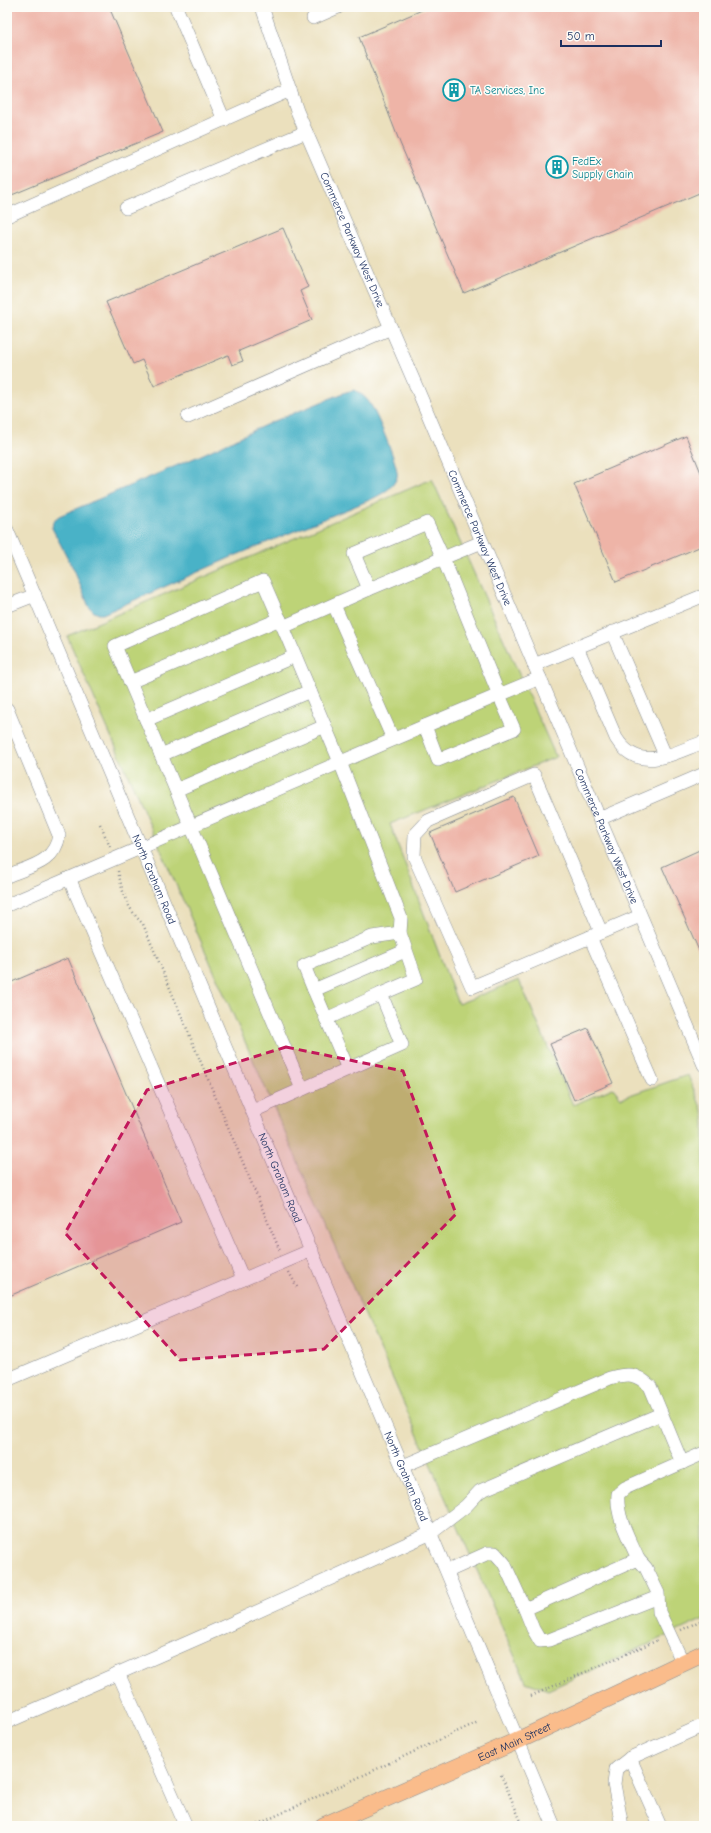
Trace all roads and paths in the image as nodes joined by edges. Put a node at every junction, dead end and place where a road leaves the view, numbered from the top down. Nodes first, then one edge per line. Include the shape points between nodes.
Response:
1 (176, 7) edge
2 (262, 7) edge
3 (338, 7) edge
4 (313, 18) dead end
5 (290, 90) junction
6 (224, 120) junction
7 (306, 132) junction
8 (126, 208) dead end
9 (7, 216) edge
10 (391, 328) junction
11 (188, 417) dead end
12 (7, 530) edge
13 (482, 542) junction
14 (443, 558) junction
15 (369, 589) junction
16 (35, 595) junction
17 (704, 598) edge
18 (334, 604) junction
19 (7, 606) edge
20 (281, 623) junction
21 (612, 632) junction
22 (577, 647) junction
23 (295, 656) junction
24 (534, 665) junction
25 (540, 678) junction
26 (130, 682) junction
27 (310, 691) junction
28 (499, 695) junction
29 (7, 709) edge
30 (146, 720) junction
31 (325, 726) junction
32 (424, 726) junction
33 (393, 739) junction
34 (704, 742) edge
35 (161, 755) junction
36 (665, 755) junction
37 (340, 762) junction
38 (704, 774) edge
39 (176, 790) junction
40 (599, 819) junction
41 (100, 824) dead end
42 (191, 826) junction
43 (141, 847) junction
44 (115, 858) junction
45 (7, 876) edge
46 (69, 878) junction
47 (7, 905) edge
48 (640, 916) junction
49 (400, 932) junction
50 (596, 935) junction
51 (405, 951) junction
52 (314, 990) junction
53 (381, 994) junction
54 (326, 1019) junction
55 (700, 1046) edge
56 (704, 1065) edge
57 (348, 1069) junction
58 (652, 1080) dead end
59 (302, 1089) junction
60 (253, 1111) junction
61 (312, 1250) junction
62 (284, 1262) junction
63 (243, 1279) junction
64 (298, 1289) dead end
65 (7, 1380) edge
66 (661, 1414) junction
67 (704, 1453) edge
68 (682, 1463) junction
69 (403, 1466) junction
70 (432, 1533) junction
71 (638, 1559) junction
72 (448, 1571) junction
73 (658, 1597) junction
74 (525, 1609) junction
75 (704, 1619) edge
76 (670, 1635) junction
77 (704, 1653) edge
78 (683, 1663) junction
79 (118, 1673) junction
80 (531, 1696) dead end
81 (7, 1722) edge
82 (478, 1722) dead end
83 (704, 1725) edge
84 (519, 1740) junction
85 (630, 1758) junction
86 (501, 1775) dead end
87 (186, 1826) edge
88 (254, 1826) edge
89 (323, 1826) edge
90 (523, 1826) edge
91 (554, 1826) edge
92 (622, 1826) edge
93 (660, 1826) edge

1 - 6 street
2 - 5 street, Commerce Parkway West Drive
3 - 4 street
5 - 6 street
5 - 7 street, Commerce Parkway West Drive
6 - 9 street
7 - 8 street
7 - 10 street, Commerce Parkway West Drive
10 - 11 street
10 - 13 street, Commerce Parkway West Drive
12 - 16 street, North Graham Road
13 - 14 street
13 - 24 street, Commerce Parkway West Drive
14 - 15 street
14 - 15 street via 427,523 354,554
14 - 28 street
15 - 18 street
16 - 19 street
16 - 43 street, North Graham Road
17 - 21 street via 700,597
18 - 20 street
18 - 33 street
20 - 23 street
20 - 26 street
20 - 26 street via 263,582 115,646
21 - 22 street
21 - 36 street
22 - 24 street
22 - 36 street via 622,747 633,755 650,760
23 - 27 street
23 - 30 street
24 - 25 street, Commerce Parkway West Drive
25 - 28 street
25 - 40 street, Commerce Parkway West Drive
26 - 30 street
27 - 31 street
27 - 35 street
28 - 32 street
28 - 32 street via 514,729 507,732 438,760
29 - 45 street via 59,836 58,846 50,857
30 - 35 street
31 - 37 street
31 - 39 street
32 - 33 street
33 - 37 street
34 - 36 street
35 - 39 street
37 - 42 street
37 - 49 street via 401,918
38 - 40 street
39 - 42 street
40 - 48 street, Commerce Parkway West Drive
41 - 44 path
42 - 43 street
42 - 59 street
43 - 44 street
43 - 60 street, North Graham Road
44 - 46 street
44 - 62 path via 124,899 132,913 143,924
46 - 47 street
46 - 63 street
48 - 50 street
48 - 55 street, Commerce Parkway West Drive
49 - 51 street
49 - 52 street via 372,937 304,966
50 - 50 street via 472,987 414,856 415,835 428,821 534,775
50 - 58 street
51 - 52 street
51 - 53 street via 416,979
52 - 54 street
53 - 54 street
53 - 57 street via 402,1045
54 - 57 street
55 - 56 street, Commerce Parkway West Drive
57 - 59 street
59 - 60 street
60 - 61 street, North Graham Road
61 - 62 street
61 - 69 street, North Graham Road
62 - 63 street
62 - 64 path
63 - 65 street
66 - 68 street
66 - 69 street via 650,1386 641,1378 628,1373 610,1378
66 - 70 street via 480,1491 466,1506
67 - 68 street
68 - 71 street via 625,1488 618,1494 620,1517
69 - 70 street, North Graham Road
70 - 72 street, North Graham Road
70 - 79 street
71 - 73 street via 646,1568
71 - 74 street
72 - 74 street via 488,1553 495,1554 504,1563
72 - 84 street, North Graham Road
73 - 74 street via 549,1640 540,1641
73 - 76 street via 659,1612
75 - 76 path
76 - 78 street
76 - 80 path
77 - 78 main road, East Main Street
78 - 84 main road, East Main Street
79 - 81 street
79 - 87 street
82 - 88 path
83 - 85 street
84 - 89 main road, East Main Street
84 - 91 street, North Graham Road
85 - 92 street via 616,1769 614,1784
85 - 93 street
86 - 90 path

